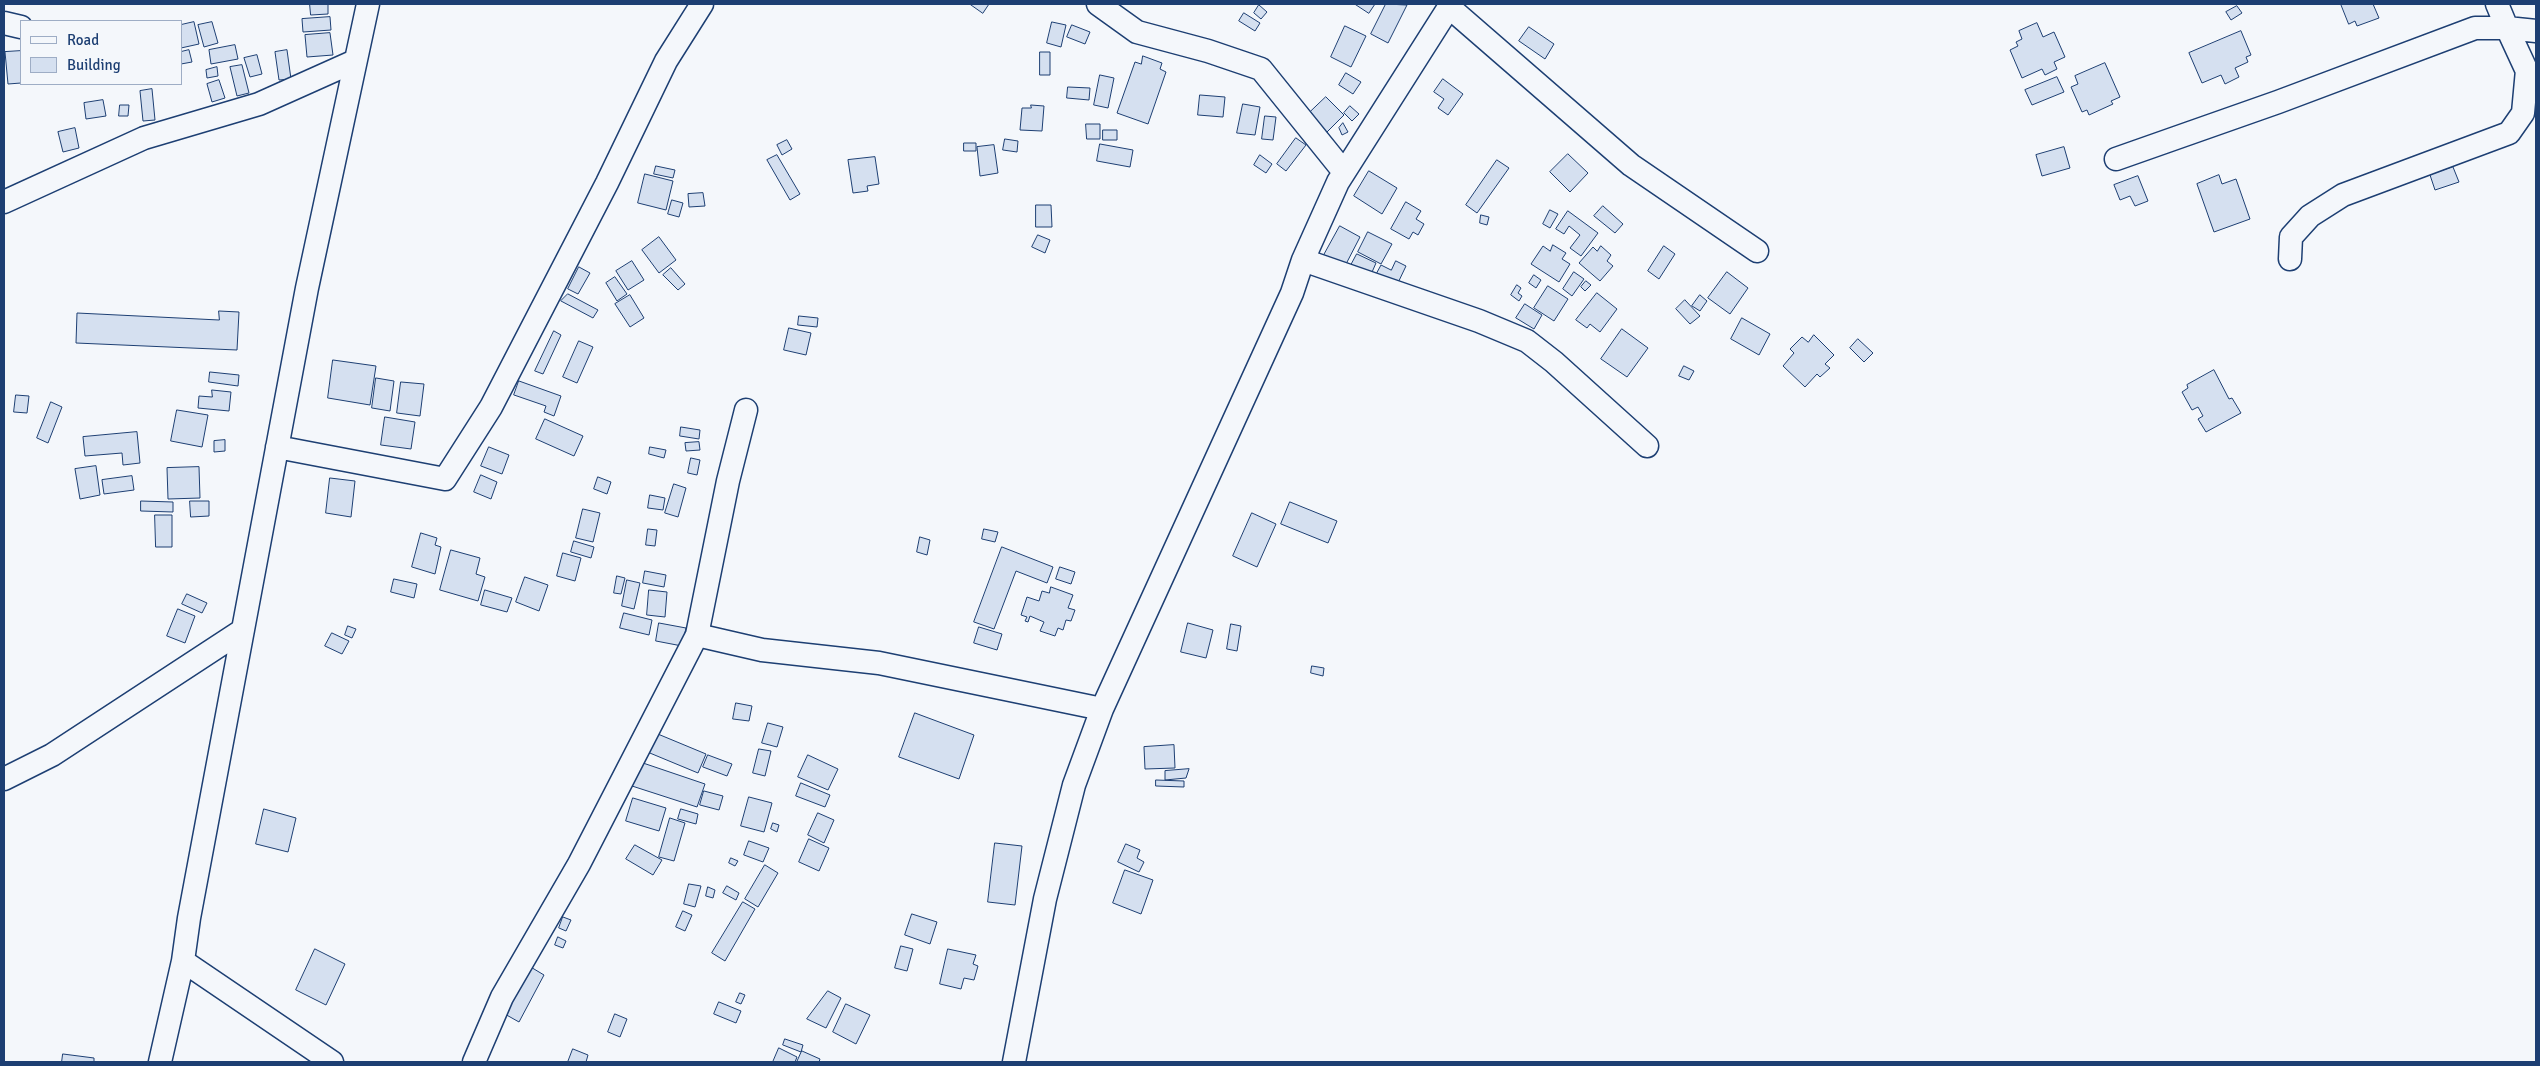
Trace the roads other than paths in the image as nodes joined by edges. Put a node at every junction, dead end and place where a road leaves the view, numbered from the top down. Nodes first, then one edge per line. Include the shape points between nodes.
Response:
1 (368, 4) edge
2 (702, 4) edge
3 (1098, 4) edge
4 (2497, 4) edge
5 (1450, 5) edge
6 (4, 23) edge
7 (20, 27) edge
8 (2507, 28) junction
9 (2536, 31) edge
10 (355, 60) junction
11 (2527, 70) junction
12 (2536, 95) edge
13 (2116, 159) dead end
14 (1344, 172) junction
15 (6, 195) edge
16 (1757, 251) dead end
17 (2290, 259) dead end
18 (1303, 260) junction
19 (746, 410) dead end
20 (1647, 446) dead end
21 (277, 448) junction
22 (243, 630) junction
23 (697, 635) junction
24 (1102, 709) junction
25 (4, 779) edge
26 (183, 961) junction
27 (160, 1062) edge
28 (332, 1062) edge
29 (474, 1062) edge
30 (1014, 1062) edge

1 - 10 street
2 - 21 street via 666,61 491,407 445,479
3 - 14 street via 1138,32 1261,69
4 - 8 street
5 - 14 street
5 - 16 street via 1631,165
6 - 7 street
8 - 9 street
8 - 11 street
8 - 13 street via 2475,28
10 - 15 street via 259,104 144,138
10 - 21 street
11 - 12 street
11 - 17 street via 2523,113 2509,133 2343,195 2310,216 2291,237
14 - 18 street
18 - 20 street via 1527,341
18 - 24 street via 1292,293
19 - 23 street
21 - 22 street
22 - 25 street via 52,755
22 - 26 street
23 - 24 street via 762,650 879,664
23 - 29 street via 579,864 502,997
24 - 30 street via 1074,786 1045,899
26 - 27 street
26 - 28 street

